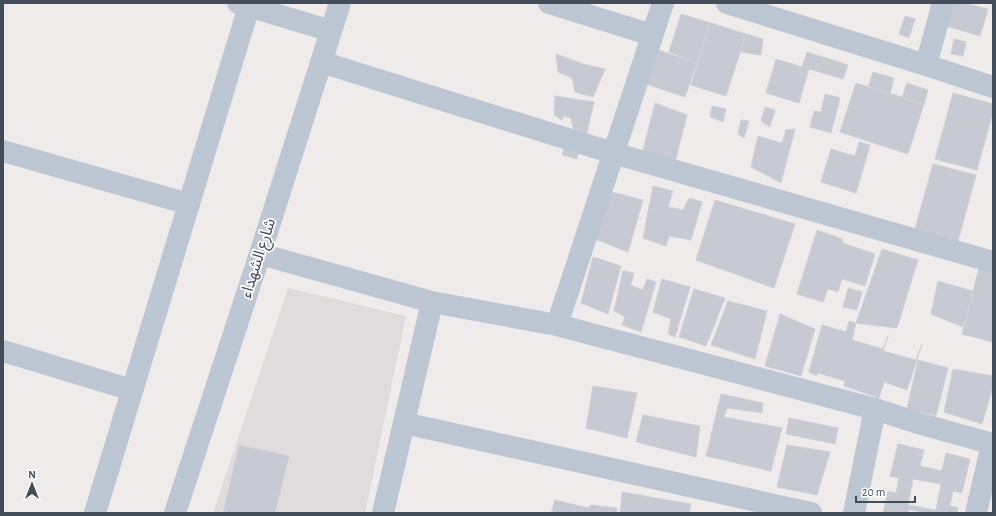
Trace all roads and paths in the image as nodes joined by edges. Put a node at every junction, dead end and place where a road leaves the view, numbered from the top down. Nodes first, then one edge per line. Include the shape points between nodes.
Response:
1 (340, 3) edge
2 (549, 3) edge
3 (662, 3) edge
4 (727, 3) edge
5 (943, 3) edge
6 (246, 4) edge
7 (331, 31) junction
8 (652, 35) junction
9 (321, 62) junction
10 (926, 65) junction
11 (993, 87) edge
12 (3, 151) edge
13 (614, 153) junction
14 (189, 204) junction
15 (260, 254) junction
16 (993, 262) edge
17 (432, 302) junction
18 (557, 325) junction
19 (3, 350) edge
20 (132, 390) junction
21 (875, 409) junction
22 (404, 423) junction
23 (992, 444) edge
24 (95, 513) edge
25 (175, 513) edge
26 (383, 513) edge
27 (811, 513) edge
28 (854, 513) edge
29 (976, 513) edge

1 - 7 street, شارع الشهداء
2 - 8 street
3 - 8 street
4 - 10 street
5 - 10 street
6 - 7 street
6 - 14 street
7 - 9 street, شارع الشهداء
8 - 13 street
9 - 13 street
9 - 15 street, شارع الشهداء
10 - 11 street
12 - 14 street
13 - 16 street
13 - 18 street
14 - 20 street
15 - 17 street
15 - 25 street, شارع الشهداء
17 - 18 street
17 - 22 street
18 - 21 street
19 - 20 street
20 - 24 street
21 - 23 street
21 - 28 street
22 - 26 street
22 - 27 street
23 - 29 street

